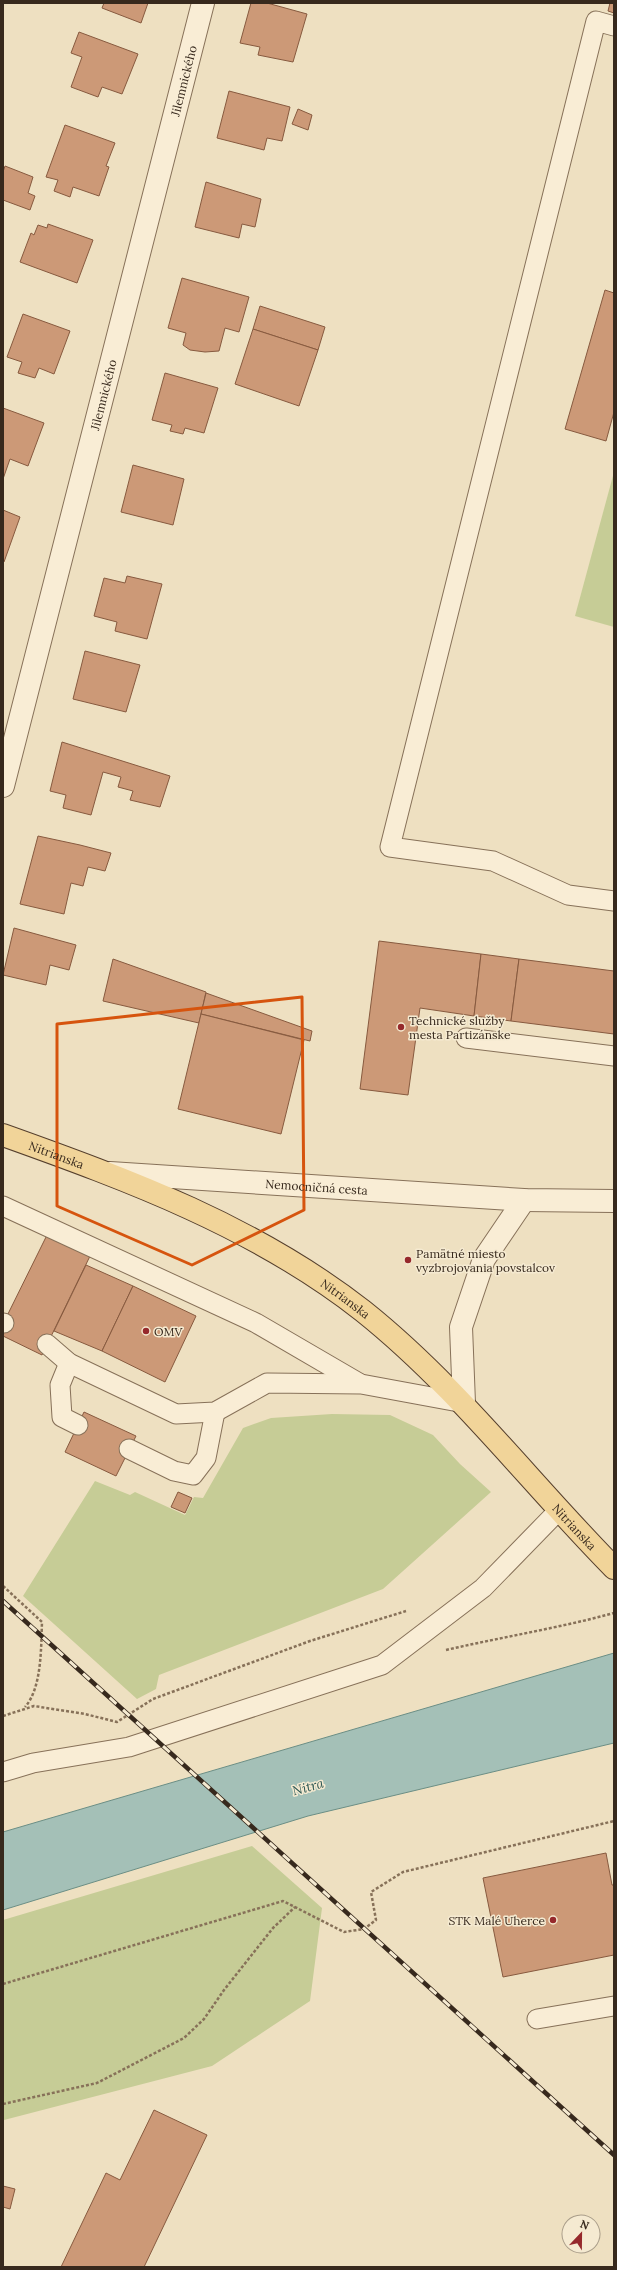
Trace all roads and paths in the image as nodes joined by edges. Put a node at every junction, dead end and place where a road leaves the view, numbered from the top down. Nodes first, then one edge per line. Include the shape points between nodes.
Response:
1 (203, 3) edge
2 (614, 26) edge
3 (3, 786) edge
4 (614, 901) edge
5 (466, 1038) dead end
6 (614, 1056) edge
7 (3, 1135) edge
8 (109, 1173) junction
9 (524, 1200) junction
10 (614, 1202) edge
11 (3, 1206) edge
12 (48, 1344) dead end
13 (69, 1364) junction
14 (361, 1384) junction
15 (464, 1403) junction
16 (216, 1412) junction
17 (78, 1425) dead end
18 (129, 1449) dead end
19 (559, 1510) junction
20 (614, 1568) edge
21 (3, 1586) edge
22 (408, 1611) dead end
23 (614, 1613) edge
24 (441, 1652) dead end
25 (24, 1708) junction
26 (3, 1716) edge
27 (3, 1772) edge
28 (614, 1821) edge
29 (295, 1907) junction
30 (3, 1984) edge
31 (614, 2006) edge
32 (537, 2019) dead end
33 (3, 2104) edge

1 - 3 street, Jilemnického
2 - 4 lane via 596,21 390,847 493,861 568,895
5 - 6 lane
7 - 8 main road, Nitrianska
8 - 9 street, Nemocničná cesta
8 - 15 main road, Nitrianska via 173,1199 265,1246 313,1277 363,1311
9 - 10 street, Nemocničná cesta
9 - 15 street via 484,1259 461,1327
11 - 14 lane via 256,1323
12 - 13 lane
13 - 16 lane via 176,1414
13 - 17 lane via 60,1385 62,1417
14 - 15 lane
14 - 16 lane via 267,1384
15 - 19 main road, Nitrianska
16 - 18 lane via 206,1458 193,1475 174,1471
19 - 20 main road, Nitrianska
19 - 27 lane via 483,1588 382,1665 129,1747 33,1763
21 - 25 path via 42,1622 40,1658 32,1700
22 - 25 path via 310,1641 153,1699 116,1722 34,1706
23 - 24 path via 575,1624 507,1636
25 - 26 path
28 - 29 path via 403,1872 371,1892 376,1920 364,1929 344,1932
29 - 30 path via 283,1901
29 - 33 path via 273,1928 204,2018 184,2038 97,2083
31 - 32 lane

